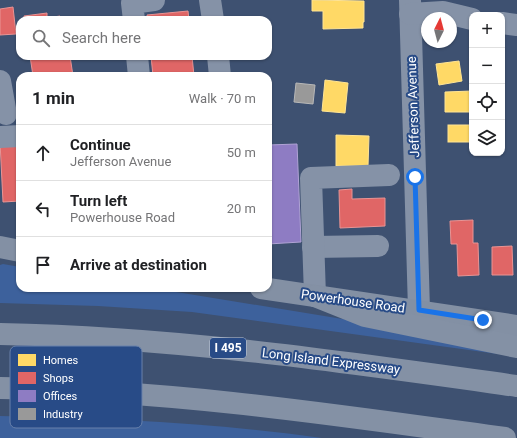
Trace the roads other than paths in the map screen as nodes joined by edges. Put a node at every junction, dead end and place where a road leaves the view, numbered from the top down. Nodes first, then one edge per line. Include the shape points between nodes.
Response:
1 (154, 0) edge
2 (210, 0) edge
3 (410, 7) edge
4 (134, 16) edge
5 (212, 16) edge
6 (469, 18) edge
7 (505, 23) edge
8 (517, 25) edge
9 (137, 60) edge
10 (218, 60) edge
11 (139, 72) edge
12 (220, 72) edge
13 (0, 81) edge
14 (9, 114) edge
15 (0, 136) edge
16 (16, 136) edge
17 (390, 175) dead end
18 (378, 246) dead end
19 (0, 247) edge
20 (313, 247) junction
21 (16, 249) edge
22 (272, 290) edge
23 (315, 296) junction
24 (419, 310) junction
25 (517, 326) edge
26 (0, 334) edge
27 (517, 347) edge
28 (517, 386) edge
29 (0, 388) edge
30 (10, 388) edge
31 (142, 393) edge
32 (505, 438) edge

1 - 4 street via 132,3
2 - 5 street
3 - 6 street
3 - 24 street, Jefferson Avenue
7 - 8 street
9 - 11 street
10 - 12 street
13 - 14 street
15 - 16 street
17 - 20 street via 311,178
18 - 20 street
19 - 21 main road
20 - 23 street
22 - 23 main road, Powerhouse Road
23 - 24 main road, Powerhouse Road
23 - 27 highway via 365,316
24 - 25 main road, Powerhouse Road
26 - 28 highway, Long Island Expressway / I 495 via 180,343 290,355
29 - 30 highway
31 - 32 highway

